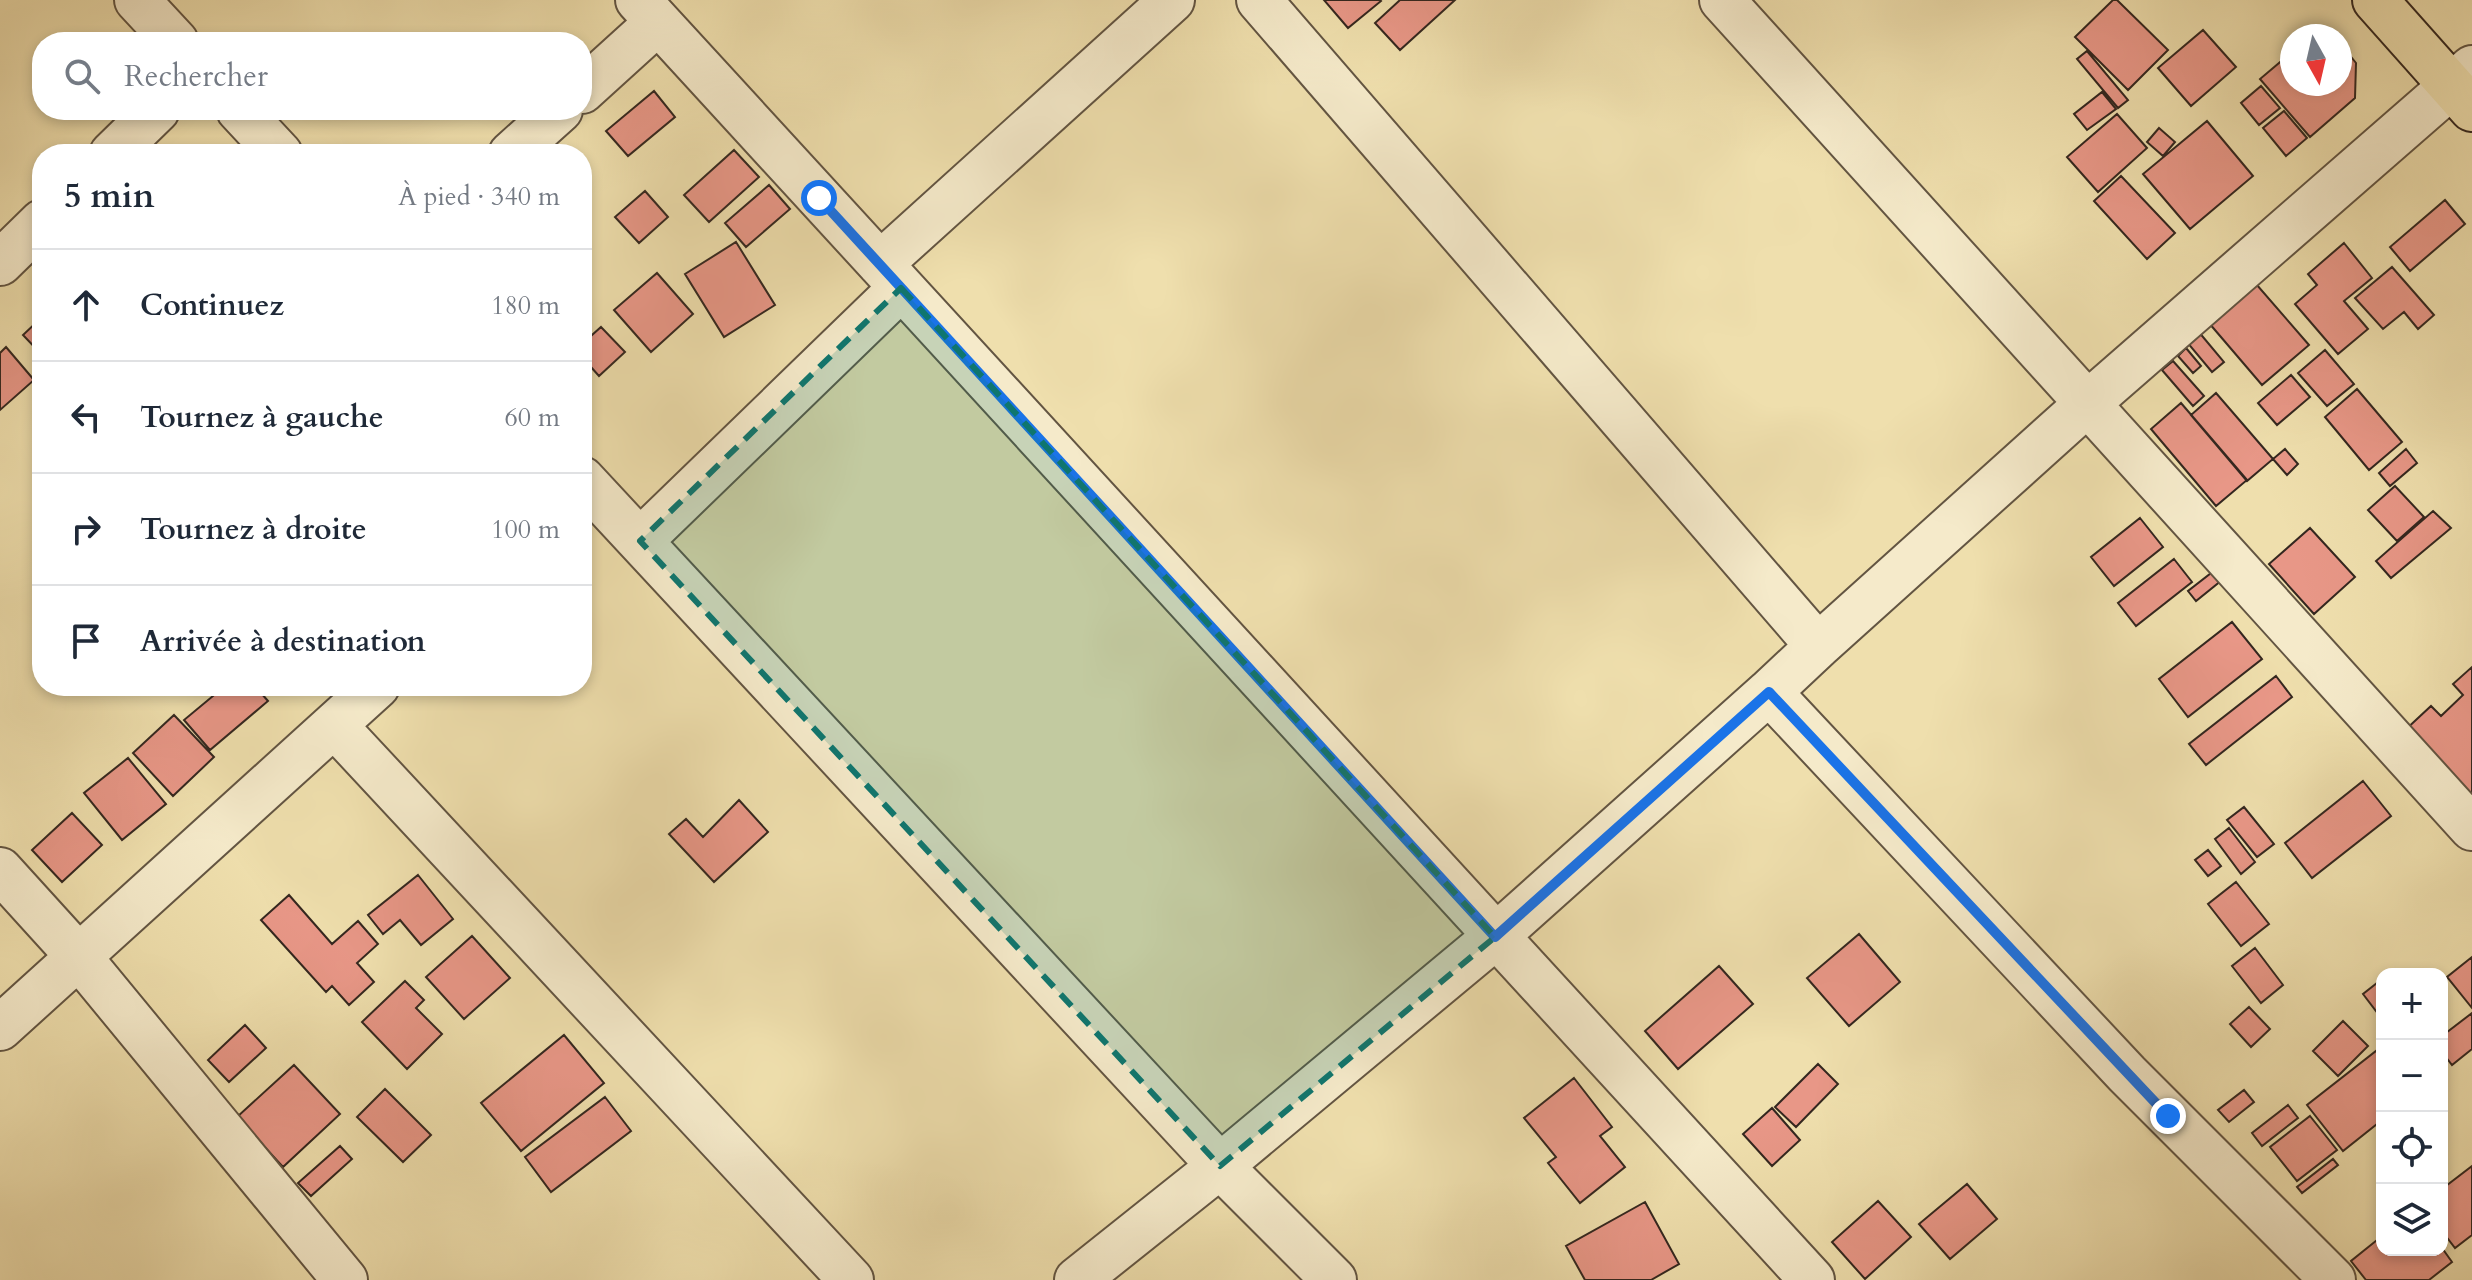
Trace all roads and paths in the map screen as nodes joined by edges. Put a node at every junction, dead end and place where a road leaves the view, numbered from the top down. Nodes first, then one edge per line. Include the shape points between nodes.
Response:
1 (137, 0) edge
2 (1172, 0) edge
3 (1259, 0) edge
4 (1722, 0) edge
5 (2375, 0) edge
6 (648, 11) edge
7 (167, 32) edge
8 (592, 79) edge
9 (2465, 88) edge
10 (147, 120) edge
11 (248, 120) edge
12 (549, 120) edge
13 (122, 144) edge
14 (271, 144) edge
15 (522, 144) edge
16 (32, 232) edge
17 (0, 263) edge
18 (890, 276) junction
19 (2088, 403) junction
20 (592, 496) edge
21 (640, 541) junction
22 (1818, 646) junction
23 (1769, 692) junction
24 (366, 696) edge
25 (334, 725) junction
26 (2472, 828) edge
27 (0, 870) edge
28 (1495, 937) junction
29 (79, 957) junction
30 (0, 1028) edge
31 (1220, 1166) junction
32 (345, 1280) edge
33 (851, 1280) edge
34 (1077, 1280) edge
35 (1334, 1280) edge
36 (1812, 1280) edge
37 (2333, 1280) edge

1 - 7 street
2 - 18 street
3 - 22 street
4 - 19 street
5 - 9 main road
6 - 8 street
6 - 18 street
9 - 19 street
10 - 13 street
11 - 14 street
12 - 15 street
16 - 17 street
18 - 21 street
18 - 28 street
19 - 22 street
19 - 26 street
20 - 21 street
21 - 31 street
22 - 23 street
23 - 28 street
23 - 37 street via 2127,1074
24 - 25 street
25 - 29 street
25 - 33 street
27 - 29 street
28 - 31 street
28 - 36 street
29 - 30 street
29 - 32 street
31 - 34 street
31 - 35 street

